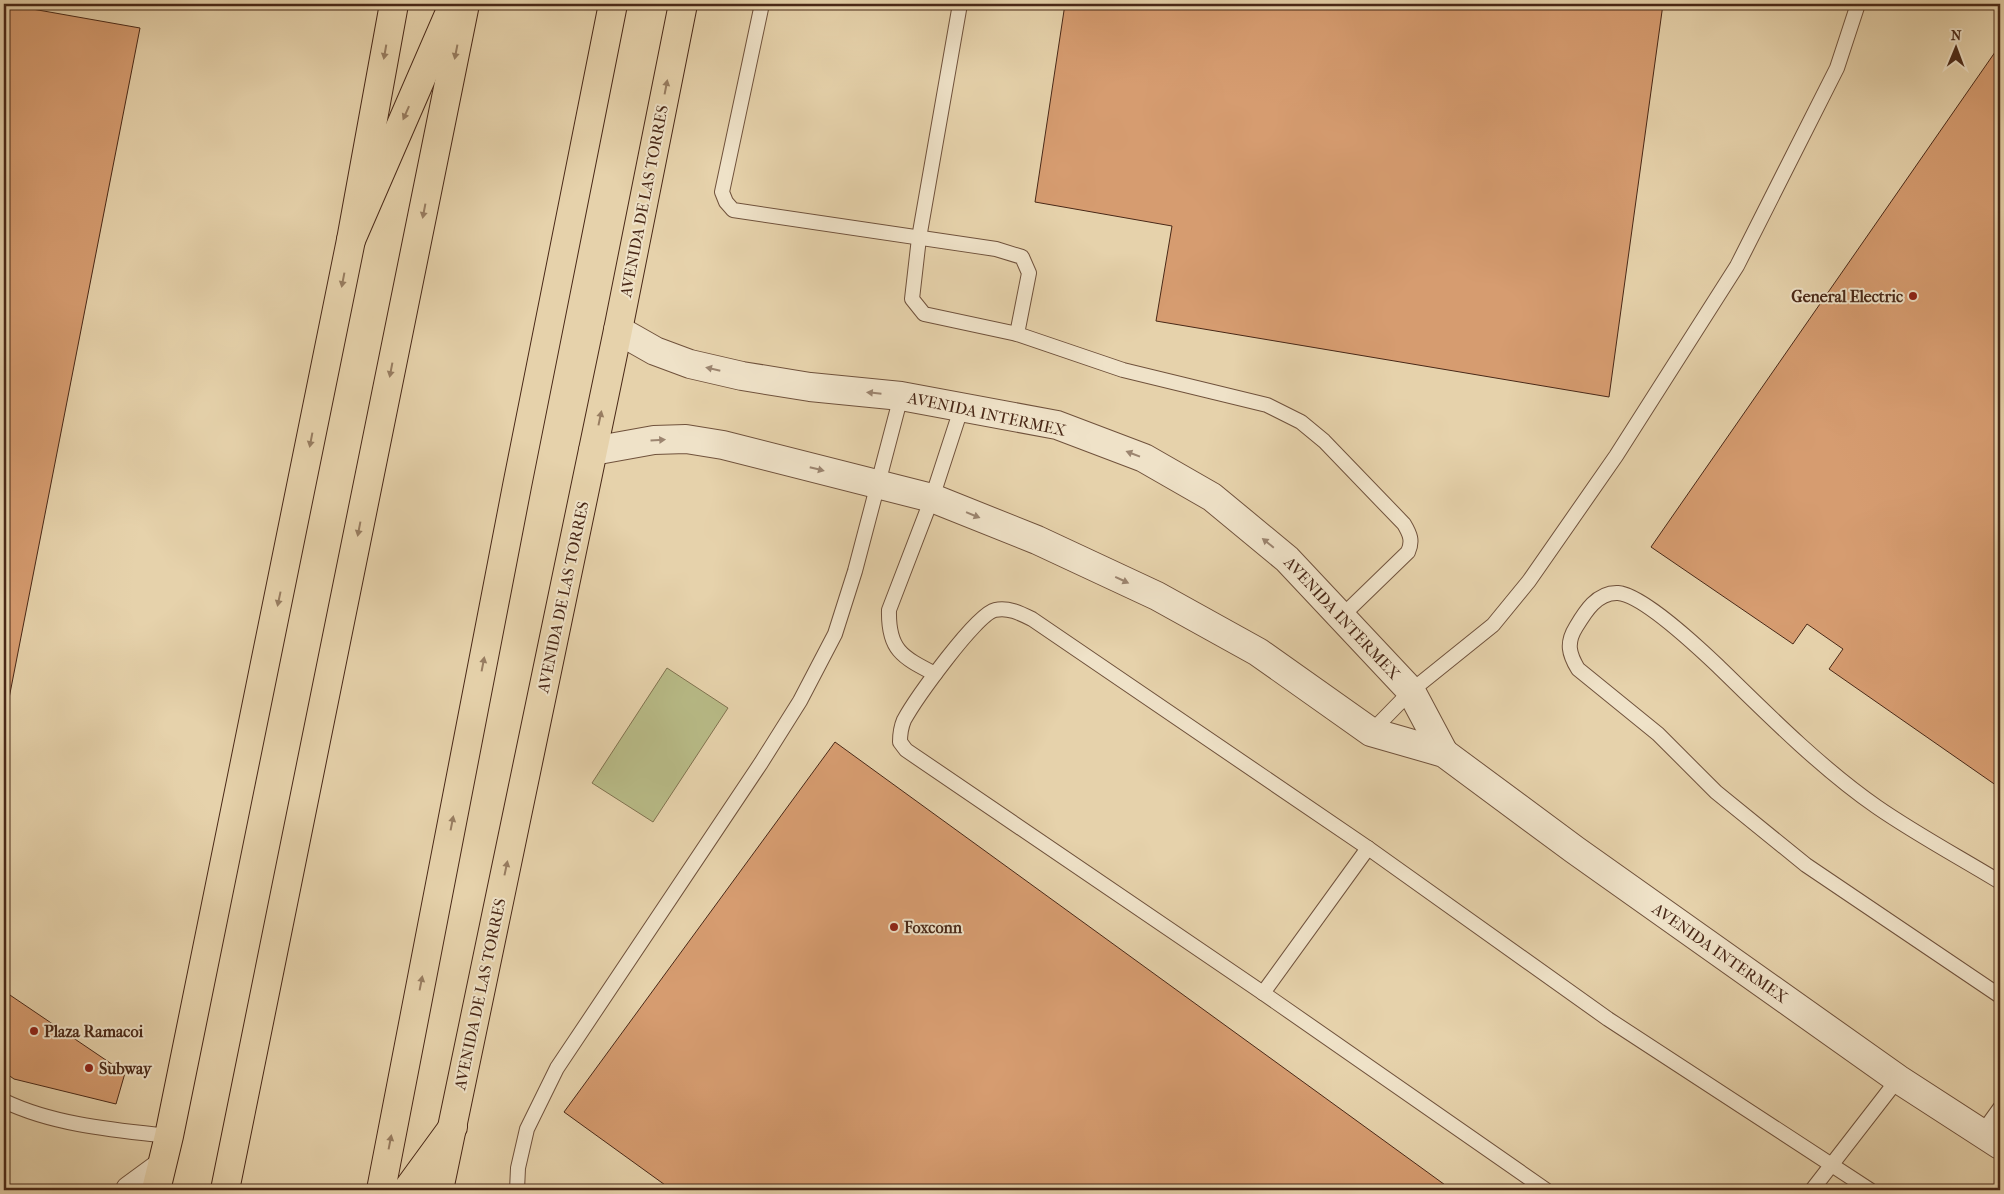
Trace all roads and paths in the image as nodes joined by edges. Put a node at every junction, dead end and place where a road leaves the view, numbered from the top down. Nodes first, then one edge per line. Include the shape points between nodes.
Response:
1 (392, 4) edge
2 (454, 4) edge
3 (465, 4) edge
4 (613, 4) edge
5 (683, 4) edge
6 (762, 4) edge
7 (960, 4) edge
8 (1858, 4) edge
9 (919, 238) junction
10 (351, 240) junction
11 (618, 330) junction
12 (1017, 334) junction
13 (901, 396) junction
14 (962, 406) junction
15 (593, 451) junction
16 (878, 485) junction
17 (932, 498) junction
18 (1342, 616) junction
19 (935, 674) junction
20 (1411, 691) junction
21 (1371, 732) junction
22 (1444, 753) junction
23 (1368, 848) junction
24 (2000, 882) edge
25 (1264, 993) junction
26 (2000, 996) edge
27 (1898, 1080) junction
28 (4, 1101) edge
29 (2000, 1108) edge
30 (453, 1127) junction
31 (169, 1136) junction
32 (1991, 1139) edge
33 (1832, 1164) junction
34 (158, 1179) edge
35 (130, 1190) edge
36 (225, 1190) edge
37 (381, 1190) edge
38 (407, 1190) edge
39 (439, 1190) edge
40 (517, 1190) edge
41 (1546, 1190) edge
42 (1812, 1190) edge
43 (1870, 1190) edge

1 -> 10 main road
2 -> 10 main road
3 -> 36 main road
37 -> 4 main road
11 -> 5 main road, AVENIDA DE LAS TORRES
6 - 9 lane via 722,192 726,202 733,210
7 - 9 lane
8 - 20 lane via 1838,68 1737,266 1616,456 1530,581 1493,625
9 - 12 lane via 912,299 924,314
9 - 12 lane via 996,249 1022,258 1028,273
10 -> 31 main road
13 -> 11 street, AVENIDA INTERMEX via 810,387 690,364 655,351
15 -> 11 main road, AVENIDA DE LAS TORRES
12 - 18 lane via 1123,370 1267,405 1301,422 1324,441 1404,524 1410,535 1408,552
13 - 14 street, AVENIDA INTERMEX
13 - 16 lane
14 - 17 lane
18 -> 14 street, AVENIDA INTERMEX via 1287,559 1212,497 1144,458 1057,426
15 -> 16 street, AVENIDA INTERMEX via 654,440 686,439 723,445
30 -> 15 main road, AVENIDA DE LAS TORRES
16 - 17 street, AVENIDA INTERMEX
16 - 40 lane via 835,634 800,701 761,764 557,1068 527,1129 518,1168
17 - 19 lane via 889,610 889,628 892,643 905,658
17 -> 21 street, AVENIDA INTERMEX via 1037,540 1157,596 1258,652
18 - 20 street, AVENIDA INTERMEX
19 - 23 lane via 975,624 994,610 1013,610 1032,619
19 - 25 lane via 904,720 900,742 906,750
20 - 21 lane
20 - 22 street, AVENIDA INTERMEX
21 - 22 street, AVENIDA INTERMEX
22 - 27 street, AVENIDA INTERMEX
23 - 25 lane
23 - 33 lane via 1608,1019
24 - 26 lane via 1876,807 1813,755 1691,640 1636,600 1617,593 1600,598 1590,604 1570,636 1568,646 1578,669 1658,734 1716,792 1806,865
25 - 41 lane
27 - 32 street, AVENIDA INTERMEX
27 - 33 lane
28 - 31 lane via 33,1113 66,1121
29 - 32 lane
30 - 38 main road
30 - 39 main road, AVENIDA DE LAS TORRES
31 - 34 main road
33 - 42 lane
33 - 43 lane
34 - 35 street

